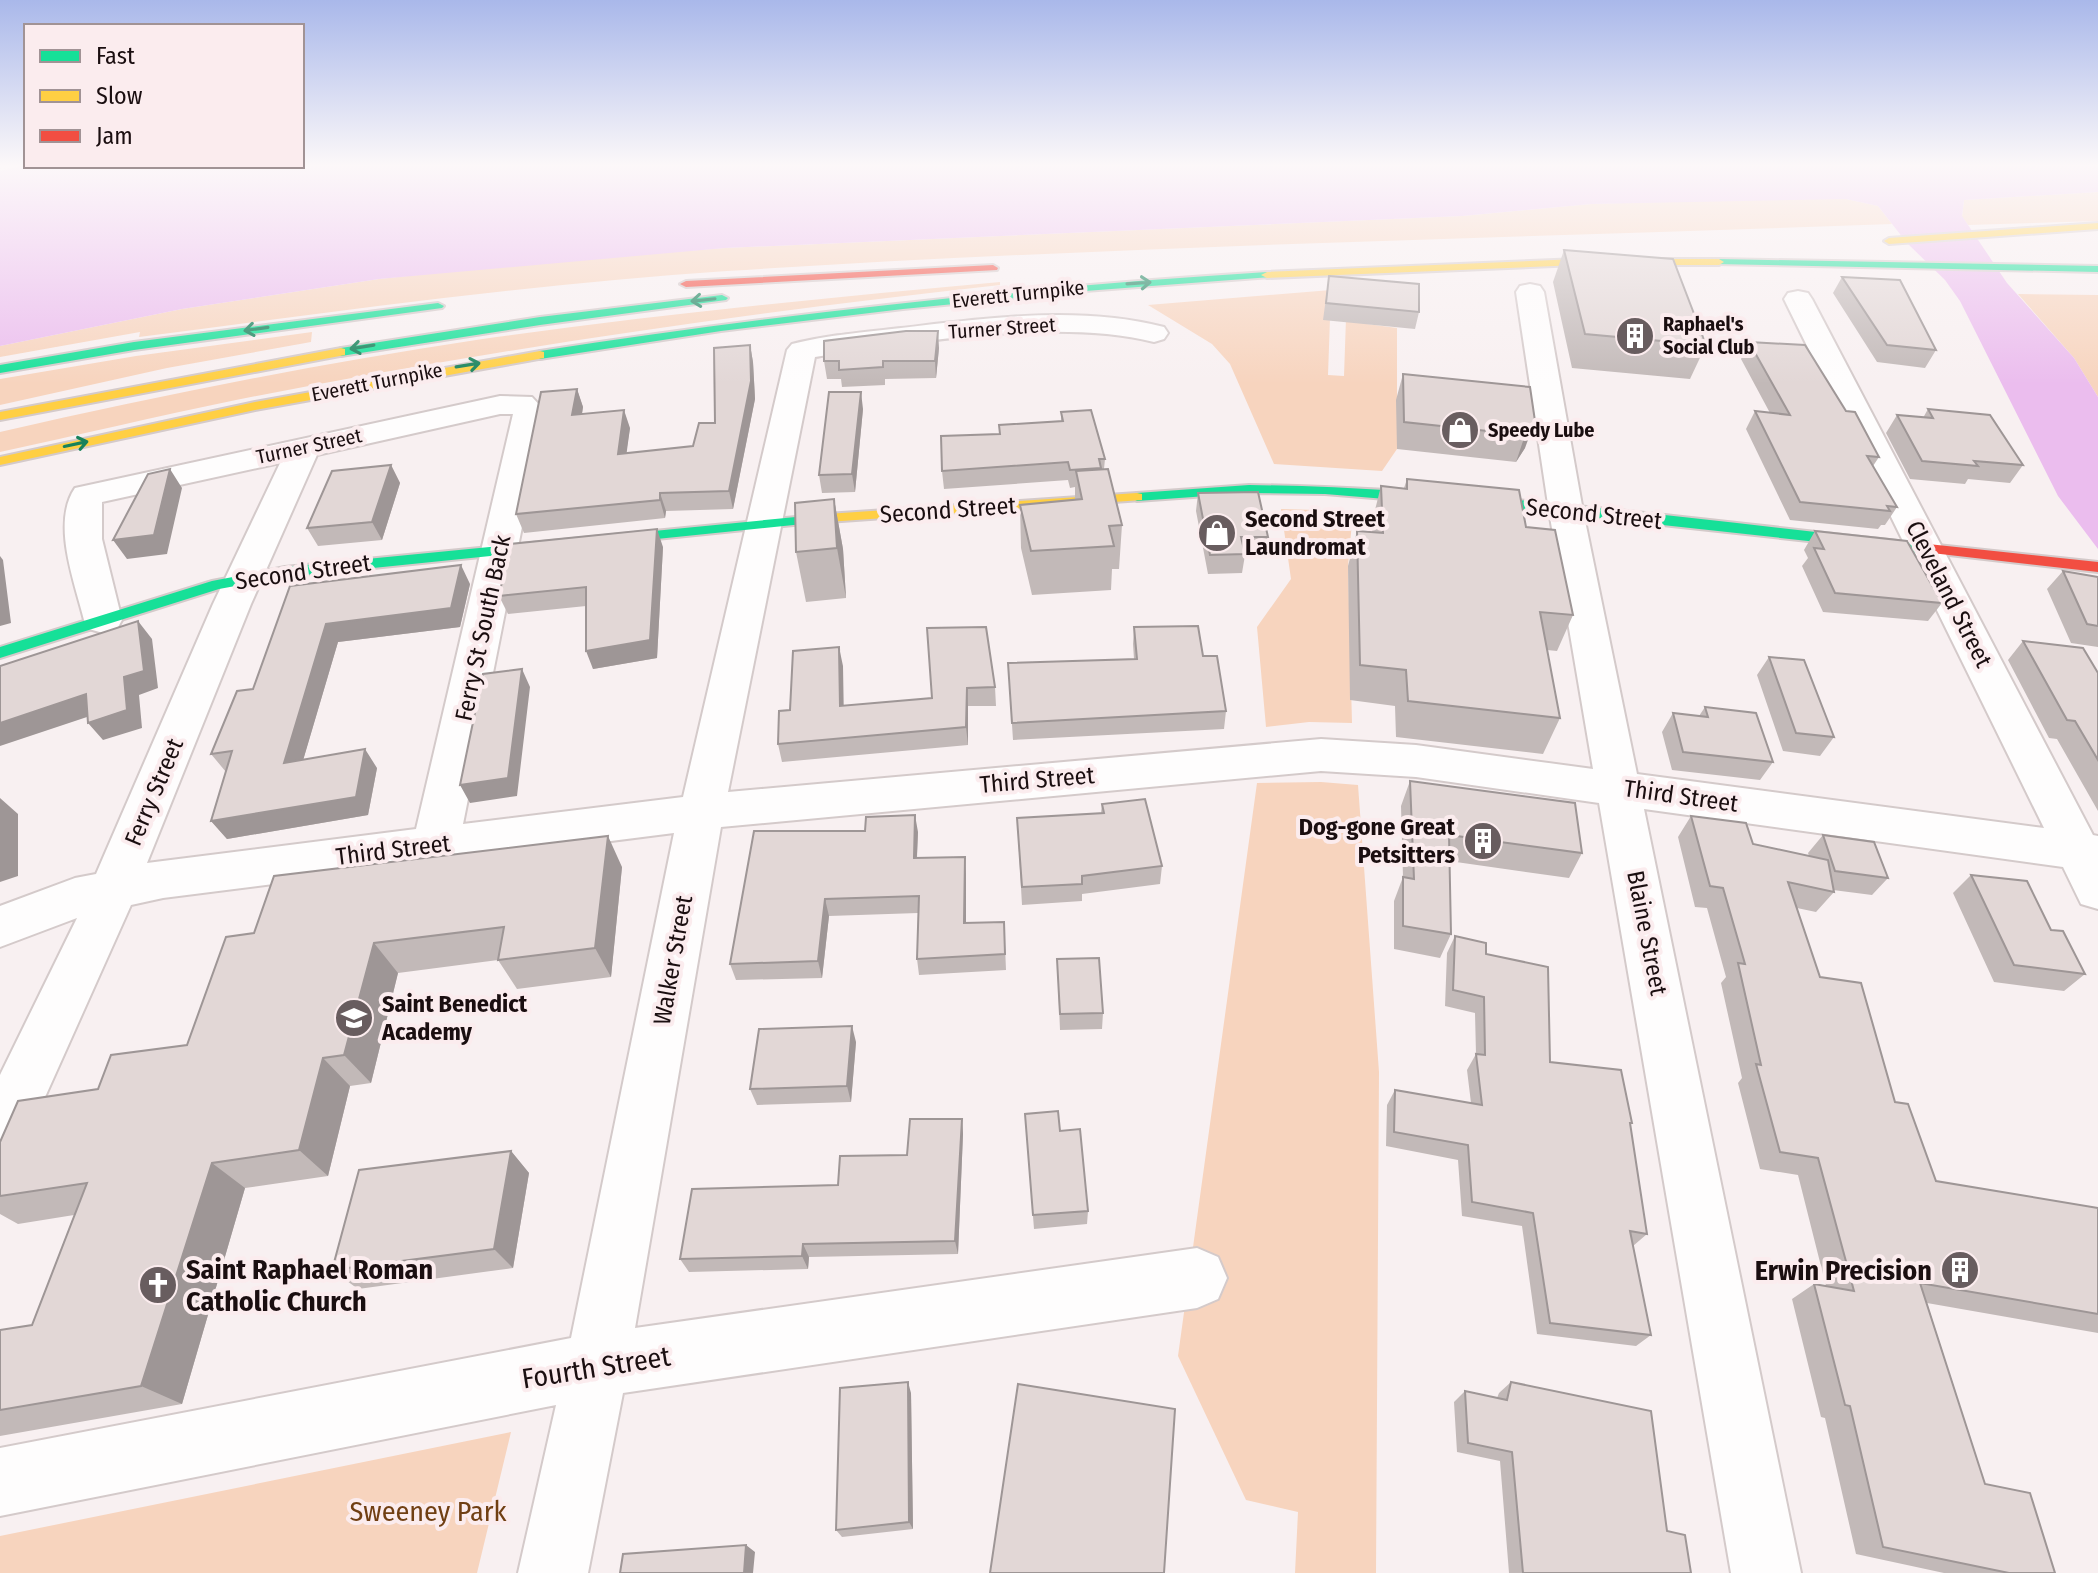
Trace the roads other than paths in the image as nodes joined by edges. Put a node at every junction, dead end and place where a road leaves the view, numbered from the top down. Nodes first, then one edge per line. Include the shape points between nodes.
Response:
1 (1933, 237) edge
2 (1791, 244) dead end
3 (2084, 246) dead end
4 (1362, 252) dead end
5 (2098, 269) edge
6 (670, 285) dead end
7 (1061, 289) junction
8 (1530, 292) dead end
9 (1798, 299) dead end
10 (457, 304) dead end
11 (1154, 333) dead end
12 (802, 350) joint
13 (0, 369) edge
14 (331, 411) dead end
15 (529, 411) joint
16 (0, 416) edge
17 (304, 447) junction
18 (0, 461) edge
19 (1566, 511) junction
20 (765, 522) junction
21 (1926, 548) junction
22 (500, 550) junction
23 (2098, 567) edge
24 (245, 578) junction
25 (103, 620) junction
26 (0, 653) edge
27 (1620, 788) junction
28 (701, 812) junction
29 (436, 844) junction
30 (2092, 865) edge
31 (113, 888) junction
32 (0, 927) edge
33 (0, 1134) edge
34 (1197, 1278) dead end
35 (596, 1365) junction
36 (0, 1482) edge
37 (553, 1573) edge
38 (1766, 1573) edge

1 - 3 main road via 1871,243
2 - 4 main road
7 -> 5 main road, Everett Turnpike via 1581,262
6 -> 16 main road, Everett Turnpike via 1011,267 491,326
7 - 14 main road via 624,354
18 -> 7 main road, Everett Turnpike via 446,369 776,319
8 - 19 street, Blaine Street
9 - 21 street, Cleveland Street
10 -> 13 main road
11 - 12 street, Turner Street via 1105,323 1052,324
12 - 20 street, Walker Street
15 - 17 street, Turner Street via 521,404 500,405
15 - 22 street, Ferry St South Back
17 - 24 street, Ferry Street
17 - 25 street, Turner Street via 87,495 83,525
19 - 20 main road, Second Street via 1290,488
19 - 21 main road, Second Street
19 - 27 street, Blaine Street
20 - 22 main road, Second Street
20 - 28 street, Walker Street
21 - 23 main road, Second Street
21 - 30 street, Cleveland Street
22 - 24 main road, Second Street
22 - 29 street, Ferry St South Back
24 - 25 main road, Second Street
24 - 31 street, Ferry Street
25 - 26 main road, Second Street
27 - 28 street, Third Street via 1416,761 1321,755
27 - 30 street, Third Street
27 - 38 street, Blaine Street
28 - 29 street, Third Street
28 - 35 street, Walker Street
29 - 31 street, Third Street
31 - 32 street, Third Street
31 - 33 street, Ferry Street
34 - 35 street, Fourth Street
35 - 36 street, Fourth Street
35 - 37 street, Walker Street

